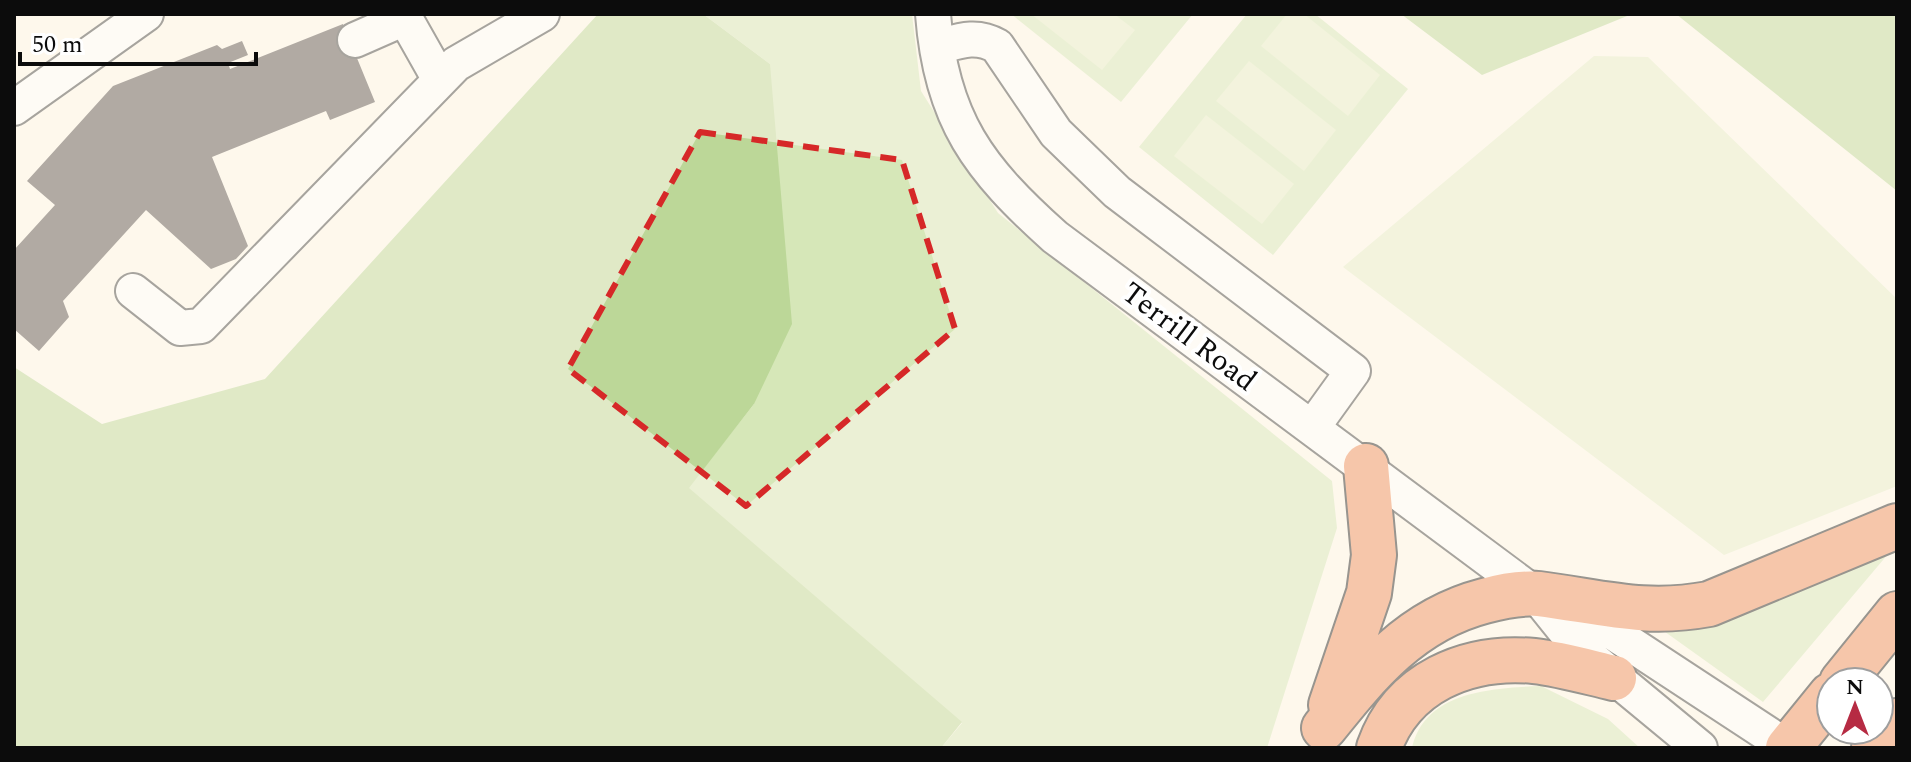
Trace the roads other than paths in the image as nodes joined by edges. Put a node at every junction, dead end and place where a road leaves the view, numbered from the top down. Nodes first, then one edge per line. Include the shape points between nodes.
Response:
1 (146, 14) edge
2 (542, 14) edge
3 (935, 31) edge
4 (355, 40) dead end
5 (440, 80) junction
6 (14, 108) edge
7 (133, 291) dead end
8 (1312, 428) junction
9 (1366, 466) junction
10 (1897, 526) edge
11 (1535, 594) junction
12 (1897, 614) edge
13 (1855, 666) edge
14 (1614, 678) junction
15 (1815, 715) edge
16 (1322, 738) edge
17 (1379, 748) edge
18 (1700, 748) edge
19 (1788, 748) edge

1 - 6 street
2 - 5 street via 456,64
3 - 8 street, Terrill Road via 955,114 984,167 1005,192 1055,237
3 - 8 street via 997,46 1056,133 1117,192 1353,371
4 - 5 street via 405,18
5 - 7 street via 201,326 180,328
8 - 9 street, Terrill Road
9 - 11 street, Terrill Road
9 - 16 highway via 1374,534 1369,593
10 - 11 highway via 1709,604 1678,610 1629,610
11 - 14 street, Terrill Road via 1579,648
11 - 16 highway via 1467,605 1418,629 1386,654
11 - 19 street, Terrill Road via 1594,620
12 - 13 highway
14 - 17 highway via 1535,661 1473,666 1424,685 1401,705
14 - 18 street, Terrill Road
15 - 19 highway

